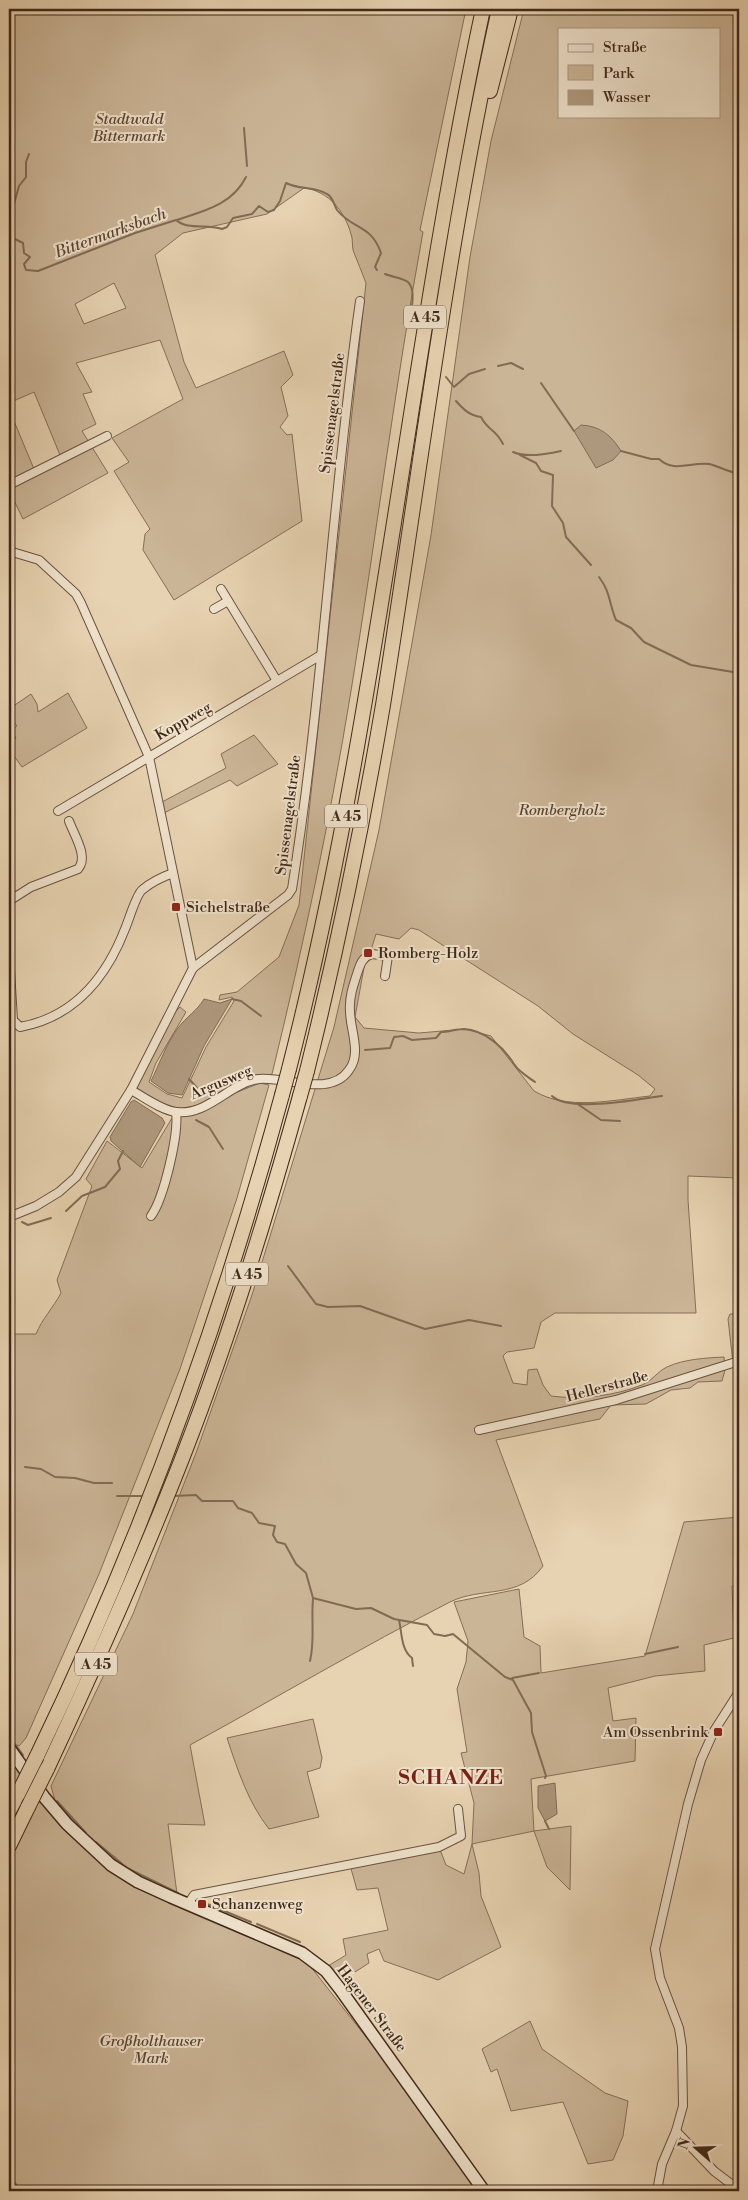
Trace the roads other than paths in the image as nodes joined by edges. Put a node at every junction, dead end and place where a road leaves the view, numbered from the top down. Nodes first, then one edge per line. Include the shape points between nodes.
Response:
1 (482, 9) edge
2 (499, 9) edge
3 (511, 9) edge
4 (499, 37) junction
5 (360, 301) dead end
6 (107, 436) dead end
7 (9, 485) edge
8 (9, 551) edge
9 (220, 589) dead end
10 (228, 601) junction
11 (214, 609) dead end
12 (321, 655) junction
13 (277, 681) junction
14 (149, 757) junction
15 (58, 811) dead end
16 (69, 821) dead end
17 (173, 873) junction
18 (9, 901) edge
19 (9, 953) edge
20 (193, 968) junction
21 (385, 976) dead end
22 (131, 1090) junction
23 (176, 1112) junction
24 (9, 1216) edge
25 (151, 1216) dead end
26 (739, 1361) edge
27 (479, 1430) dead end
28 (739, 1692) edge
29 (9, 1748) edge
30 (458, 1808) dead end
31 (9, 1811) edge
32 (9, 1846) edge
33 (188, 1904) junction
34 (676, 2131) junction
35 (739, 2190) edge
36 (484, 2191) edge
37 (657, 2191) edge

1 - 31 highway, A 45, bridge via 438,244 348,808 282,1095 231,1268 169,1442 101,1616
2 - 4 highway, A 45
3 - 4 highway
4 - 32 highway, A 45, bridge via 472,146 444,302 359,839 300,1096 237,1304 186,1449 142,1558
5 - 12 street, Spissenagelstraße
6 - 7 street
8 - 14 street via 39,560 76,594
9 - 10 street
10 - 11 street
10 - 13 street
12 - 13 street, Koppweg
12 - 20 street, Spissenagelstraße via 302,830 292,890
13 - 14 street, Koppweg
14 - 15 street, Koppweg
14 - 17 street
16 - 18 street via 83,858 82,864 78,869 31,888
17 - 19 street via 140,891 121,939 82,1000 44,1021 20,1027 13,1020
17 - 20 street
20 - 22 street, Spissenagelstraße
21 - 23 street, Argusweg via 388,956 372,954 362,960 350,1002 355,1058 350,1069 340,1078 327,1084 258,1080 244,1083 204,1106
22 - 23 street, Argusweg
22 - 24 street, Spissenagelstraße via 70,1184 36,1206
23 - 25 street, Argusweg via 176,1136 158,1206
26 - 27 street, Hellerstraße via 616,1400
28 - 34 street via 714,1731 701,1760 656,1949 658,1972 679,2028 682,2047 683,2106
29 - 33 main road, Hagener Straße via 67,1824 111,1865 138,1882
30 - 33 street via 461,1836 439,1847 194,1895
33 - 36 main road, Hagener Straße via 302,1952 326,1971
34 - 35 street
34 - 37 street via 662,2164

